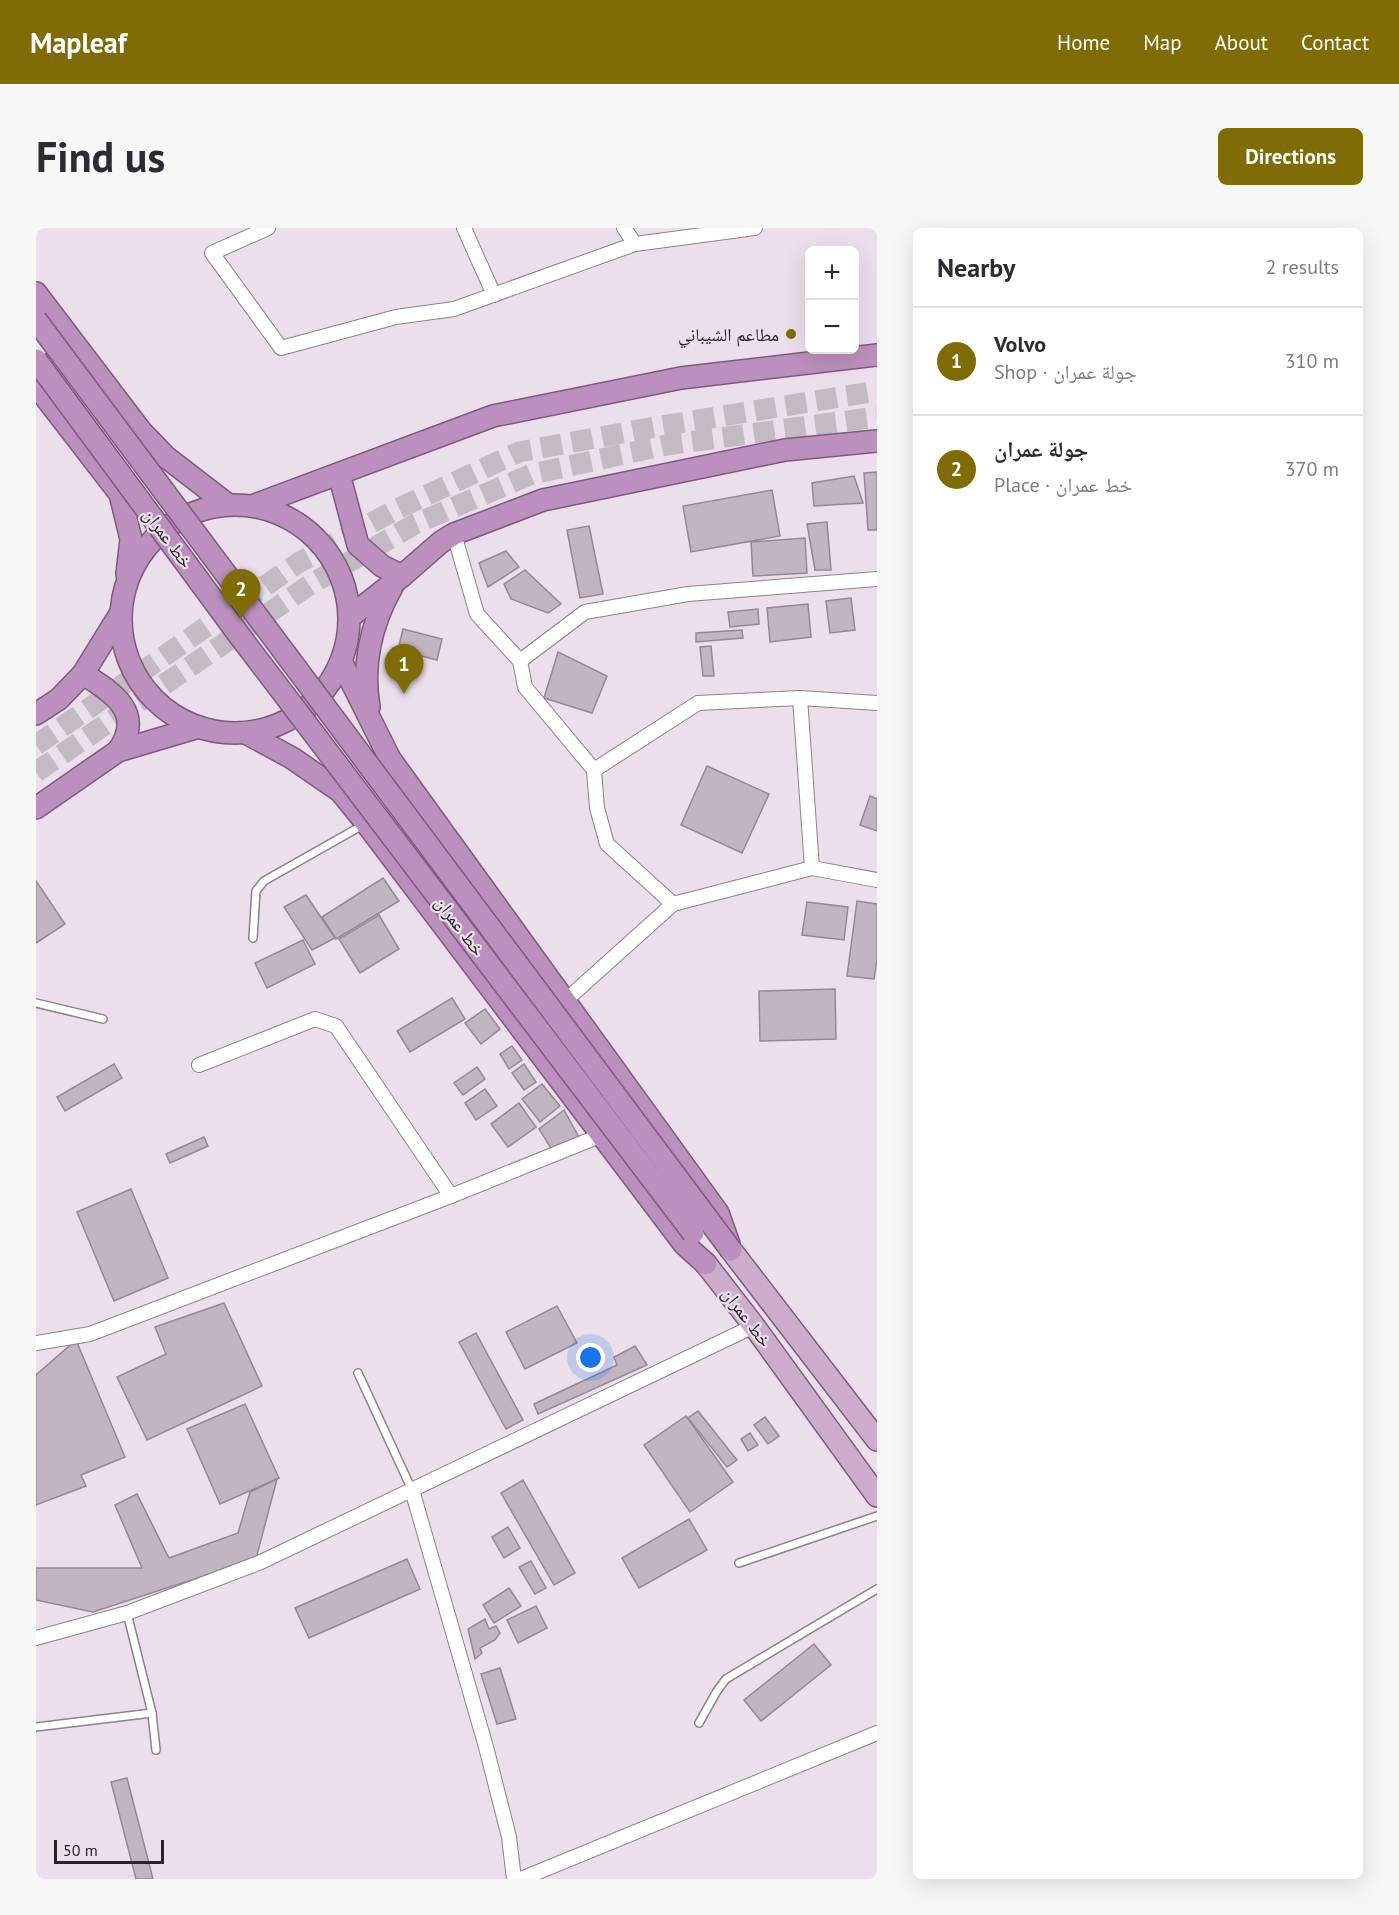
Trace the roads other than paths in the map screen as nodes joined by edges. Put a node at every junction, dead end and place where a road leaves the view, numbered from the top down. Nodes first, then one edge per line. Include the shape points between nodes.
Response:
1 (268, 228) edge
2 (464, 228) edge
3 (624, 228) edge
4 (755, 228) edge
5 (635, 244) junction
6 (36, 293) edge
7 (494, 295) junction
8 (36, 320) edge
9 (877, 356) edge
10 (36, 360) edge
11 (36, 385) edge
12 (141, 431) junction
13 (877, 441) edge
14 (94, 461) junction
15 (339, 474) junction
16 (227, 504) junction
17 (252, 506) junction
18 (454, 534) junction
19 (399, 578) junction
20 (877, 579) edge
21 (125, 584) junction
22 (120, 614) junction
23 (351, 616) junction
24 (520, 662) junction
25 (342, 663) junction
26 (83, 674) junction
27 (800, 698) junction
28 (877, 703) edge
29 (36, 714) edge
30 (370, 719) junction
31 (199, 728) junction
32 (246, 733) junction
33 (118, 751) junction
34 (390, 759) junction
35 (594, 770) junction
36 (340, 791) junction
37 (36, 808) edge
38 (366, 823) junction
39 (812, 868) junction
40 (877, 880) edge
41 (673, 904) junction
42 (253, 938) dead end
43 (565, 1000) junction
44 (36, 1003) edge
45 (103, 1018) dead end
46 (199, 1065) dead end
47 (602, 1135) junction
48 (451, 1196) junction
49 (731, 1250) junction
50 (706, 1264) junction
51 (754, 1326) junction
52 (36, 1343) edge
53 (358, 1373) dead end
54 (876, 1437) edge
55 (412, 1490) junction
56 (877, 1496) edge
57 (877, 1516) edge
58 (739, 1563) dead end
59 (877, 1589) edge
60 (127, 1613) junction
61 (36, 1638) edge
62 (152, 1713) junction
63 (699, 1723) dead end
64 (36, 1727) edge
65 (877, 1733) edge
66 (156, 1750) dead end
67 (514, 1879) edge
68 (521, 1879) edge

1 - 7 street via 212,253 282,348 396,316 454,309
2 - 7 street
3 - 5 street
4 - 5 street
5 - 7 street
6 - 12 highway
8 - 49 highway, خط عمران, bridge
9 - 15 highway via 681,378 493,416
10 - 50 highway, خط عمران, bridge via 693,1233
11 - 14 highway
12 - 14 highway via 146,450 133,469 118,470
12 - 16 highway via 166,457
13 - 18 highway via 785,450 543,500
14 - 21 highway via 120,494 131,539
15 - 17 highway
15 - 19 highway via 358,545
16 - 17 highway
16 - 21 highway via 183,516 147,544
17 - 23 highway via 312,532 340,570
18 - 19 highway
18 - 24 street via 477,614
19 - 23 highway
19 - 30 highway via 371,633 366,681
20 - 24 street via 688,594 585,612
21 - 22 highway
22 - 26 highway
22 - 31 highway via 129,662 151,694 157,702
23 - 25 highway
24 - 35 street via 525,687
25 - 30 highway
25 - 32 highway via 319,697 286,722
26 - 29 highway
26 - 33 highway via 110,692 123,707 130,727
27 - 28 street
27 - 35 street via 698,703
27 - 39 street
30 - 34 highway
31 - 32 highway
31 - 33 highway
32 - 36 highway
33 - 37 highway
34 - 36 highway via 368,746 346,749 338,769
34 - 43 highway
35 - 41 street via 597,808 607,844
36 - 38 highway
38 - 42 lane via 264,881 256,891
38 - 47 highway
39 - 40 street
39 - 41 street
41 - 43 street
43 - 49 highway via 718,1213
44 - 45 lane
46 - 48 street via 315,1018 336,1026
47 - 48 street
47 - 50 highway via 684,1244
48 - 52 street via 90,1334
49 - 54 main road, خط عمران
50 - 51 main road, خط عمران
51 - 55 street
51 - 56 main road, خط عمران
53 - 55 lane
55 - 60 street via 261,1562
55 - 67 street via 486,1747 509,1837
57 - 58 lane
59 - 63 lane via 726,1679
60 - 61 street
60 - 62 lane
62 - 64 lane
62 - 66 lane
65 - 68 street

